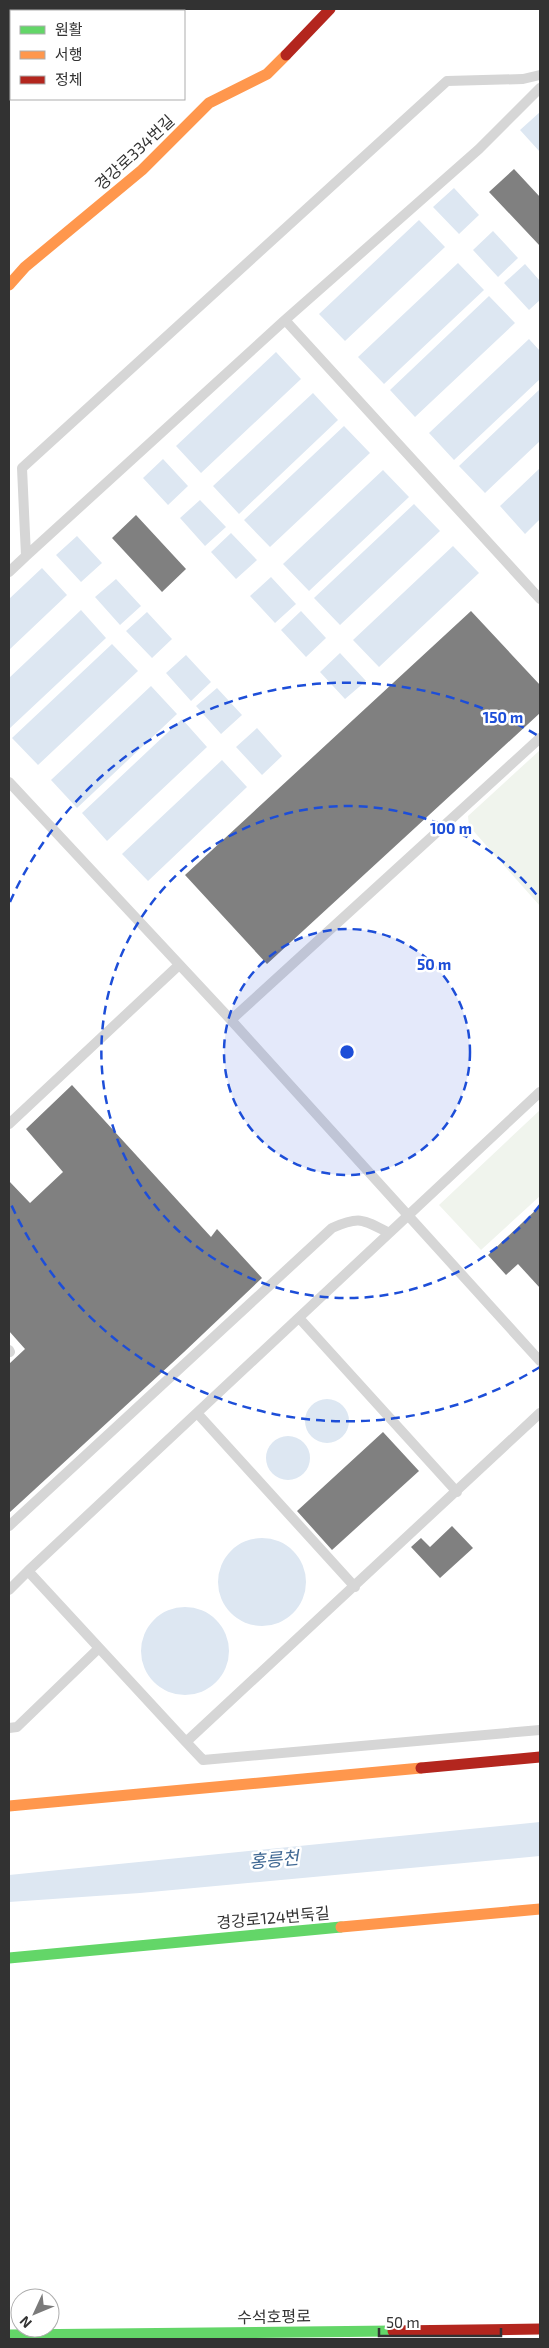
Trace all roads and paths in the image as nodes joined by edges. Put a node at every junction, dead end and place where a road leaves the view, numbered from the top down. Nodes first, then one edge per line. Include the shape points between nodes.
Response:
1 (330, 9) edge
2 (540, 75) edge
3 (540, 88) edge
4 (9, 285) edge
5 (285, 320) junction
6 (26, 556) junction
7 (9, 572) edge
8 (540, 600) edge
9 (540, 738) edge
10 (9, 782) edge
11 (180, 966) junction
12 (231, 1020) junction
13 (540, 1092) edge
14 (9, 1124) edge
15 (406, 1216) junction
16 (389, 1233) junction
17 (300, 1319) junction
18 (540, 1361) edge
19 (197, 1413) junction
20 (540, 1413) edge
21 (457, 1492) junction
22 (9, 1526) edge
23 (28, 1571) junction
24 (354, 1587) junction
25 (9, 1590) edge
26 (99, 1648) junction
27 (9, 1728) edge
28 (540, 1730) edge
29 (186, 1742) junction
30 (540, 1757) edge
31 (9, 1806) edge
32 (540, 1909) edge
33 (9, 1958) edge
34 (540, 2329) edge
35 (9, 2335) edge

1 - 4 main road, 경강로334번길 via 267,74 210,102 142,170 24,267
2 - 6 lane via 523,79 447,81 22,468
3 - 5 lane via 479,149
5 - 6 lane
5 - 8 lane
6 - 7 lane
9 - 12 lane
10 - 11 lane
11 - 12 lane
11 - 14 lane
12 - 15 lane
13 - 15 lane
15 - 16 lane
15 - 18 lane
16 - 17 lane
16 - 22 lane via 368,1222 352,1220 332,1228
17 - 19 lane
17 - 21 lane
19 - 23 lane
19 - 24 lane
20 - 21 lane
21 - 24 lane
23 - 25 lane
23 - 26 lane
24 - 29 lane
26 - 27 lane via 17,1726
26 - 29 lane
28 - 29 lane via 203,1760
30 - 31 main road
32 - 33 main road, 경강로124번둑길
34 - 35 main road, 수석호평로

